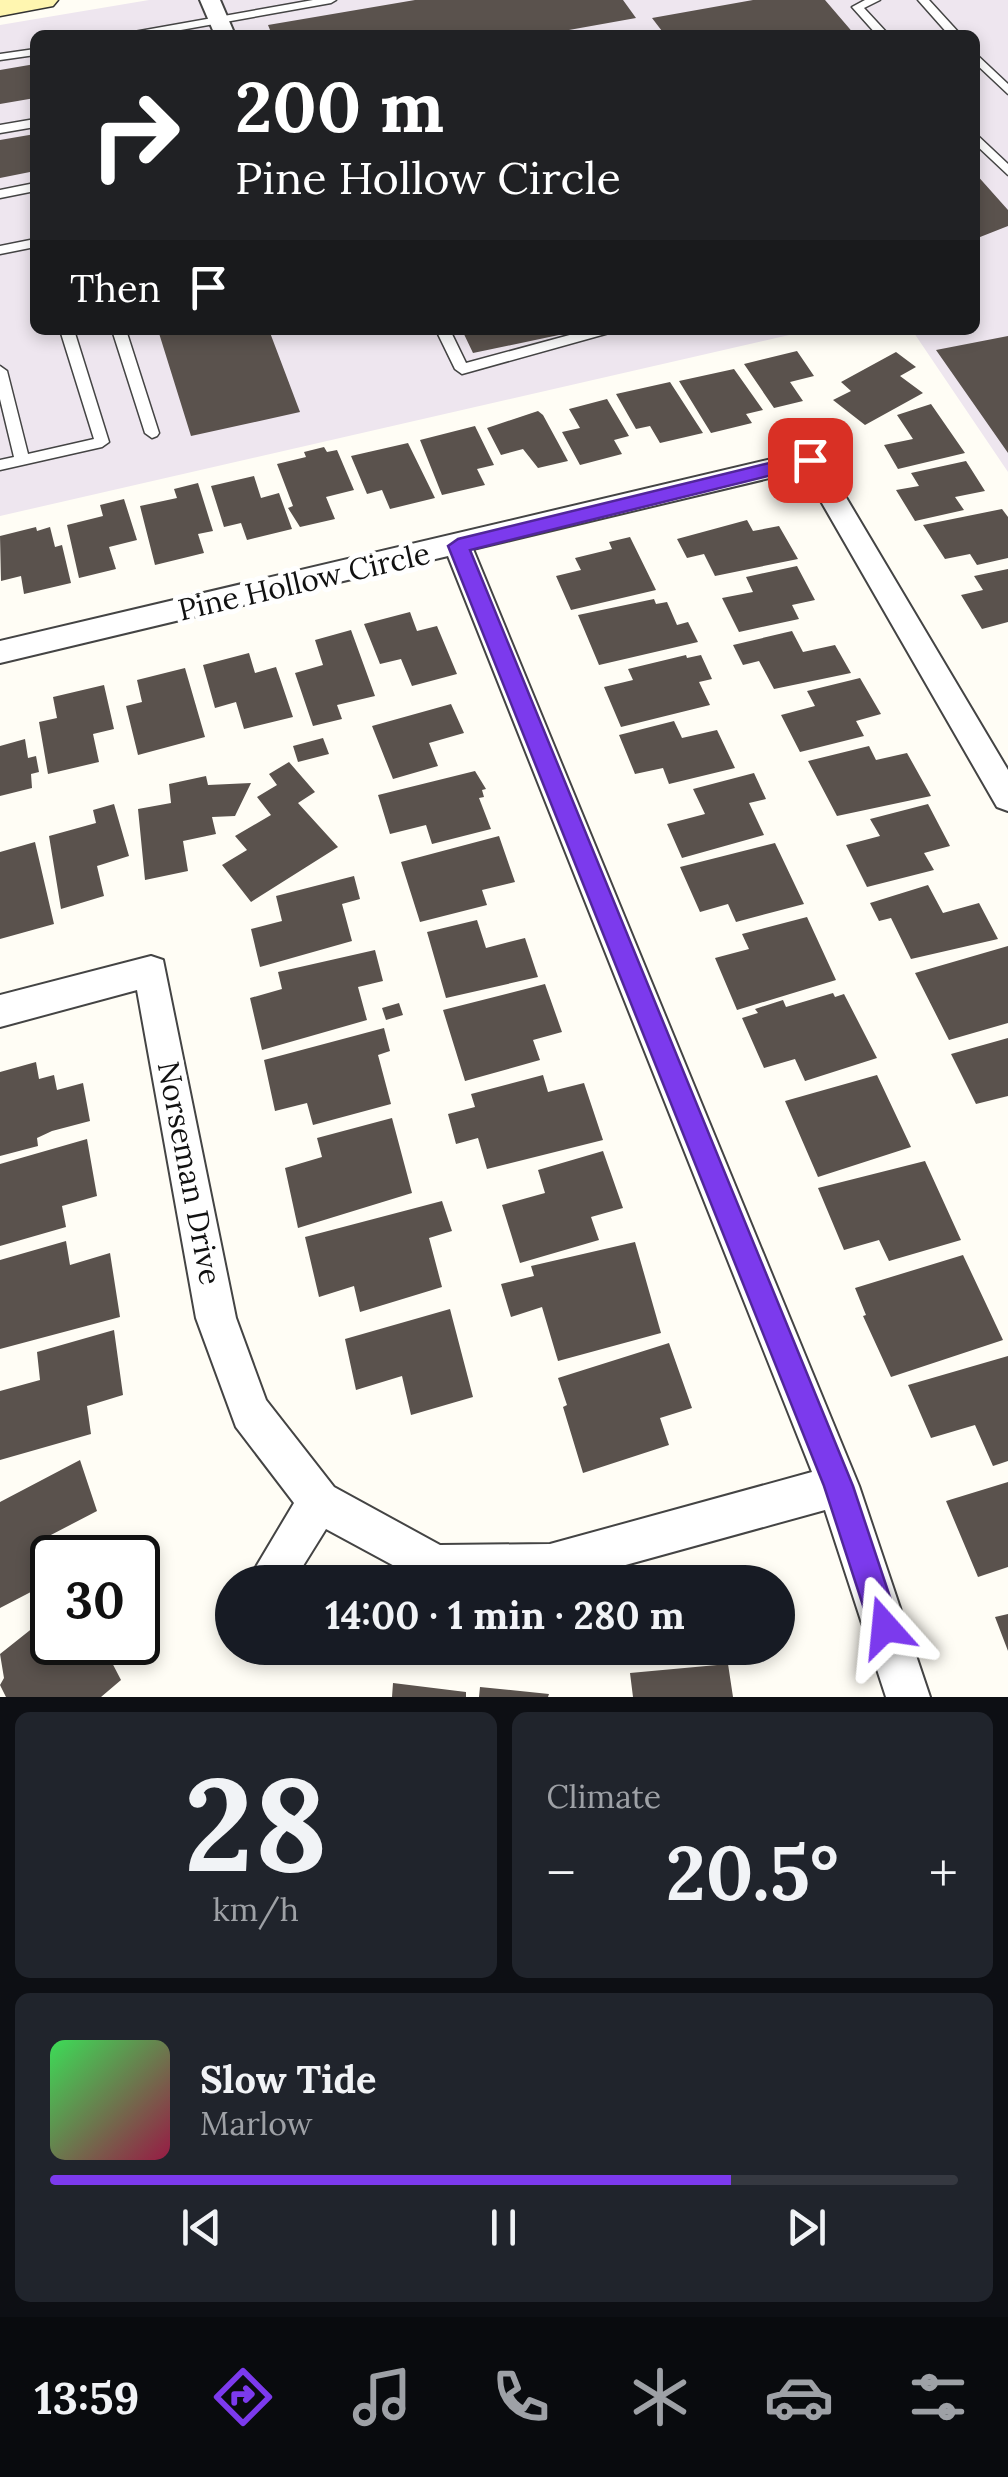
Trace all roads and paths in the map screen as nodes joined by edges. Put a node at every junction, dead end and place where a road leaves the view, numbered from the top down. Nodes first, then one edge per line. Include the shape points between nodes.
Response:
1 (42, 0) edge
2 (331, 0) edge
3 (875, 0) edge
4 (923, 0) edge
5 (0, 7) edge
6 (217, 18) edge
7 (158, 30) edge
8 (878, 30) edge
9 (951, 30) edge
10 (30, 53) edge
11 (0, 57) edge
12 (980, 61) edge
13 (1008, 91) edge
14 (30, 124) edge
15 (0, 129) edge
16 (980, 142) edge
17 (1008, 171) edge
18 (30, 188) edge
19 (0, 194) edge
20 (30, 244) edge
21 (0, 250) edge
22 (69, 335) edge
23 (122, 335) edge
24 (446, 335) edge
25 (585, 335) edge
26 (0, 371) edge
27 (152, 433) dead end
28 (22, 460) junction
29 (0, 466) edge
30 (458, 546) junction
31 (0, 652) edge
32 (1008, 798) edge
33 (0, 1011) edge
34 (838, 1486) junction
35 (319, 1502) junction
36 (279, 1565) edge
37 (908, 1697) edge

1 - 5 street
2 - 6 lane
3 - 8 lane via 857,7
4 - 9 lane
6 - 7 lane
10 - 11 lane
12 - 13 lane
14 - 15 lane
16 - 17 lane
18 - 19 lane
20 - 21 lane
22 - 28 lane via 102,442
23 - 27 lane
24 - 25 lane via 462,368
26 - 28 lane
28 - 29 lane
30 - 31 street, Pine Hollow Circle
30 - 32 street, Pine Hollow Circle via 810,460
30 - 34 street
33 - 35 street, Norseman Drive via 151,970 216,1318 250,1413
34 - 35 street, Norseman Drive via 550,1564 436,1566
34 - 37 street
35 - 36 street

